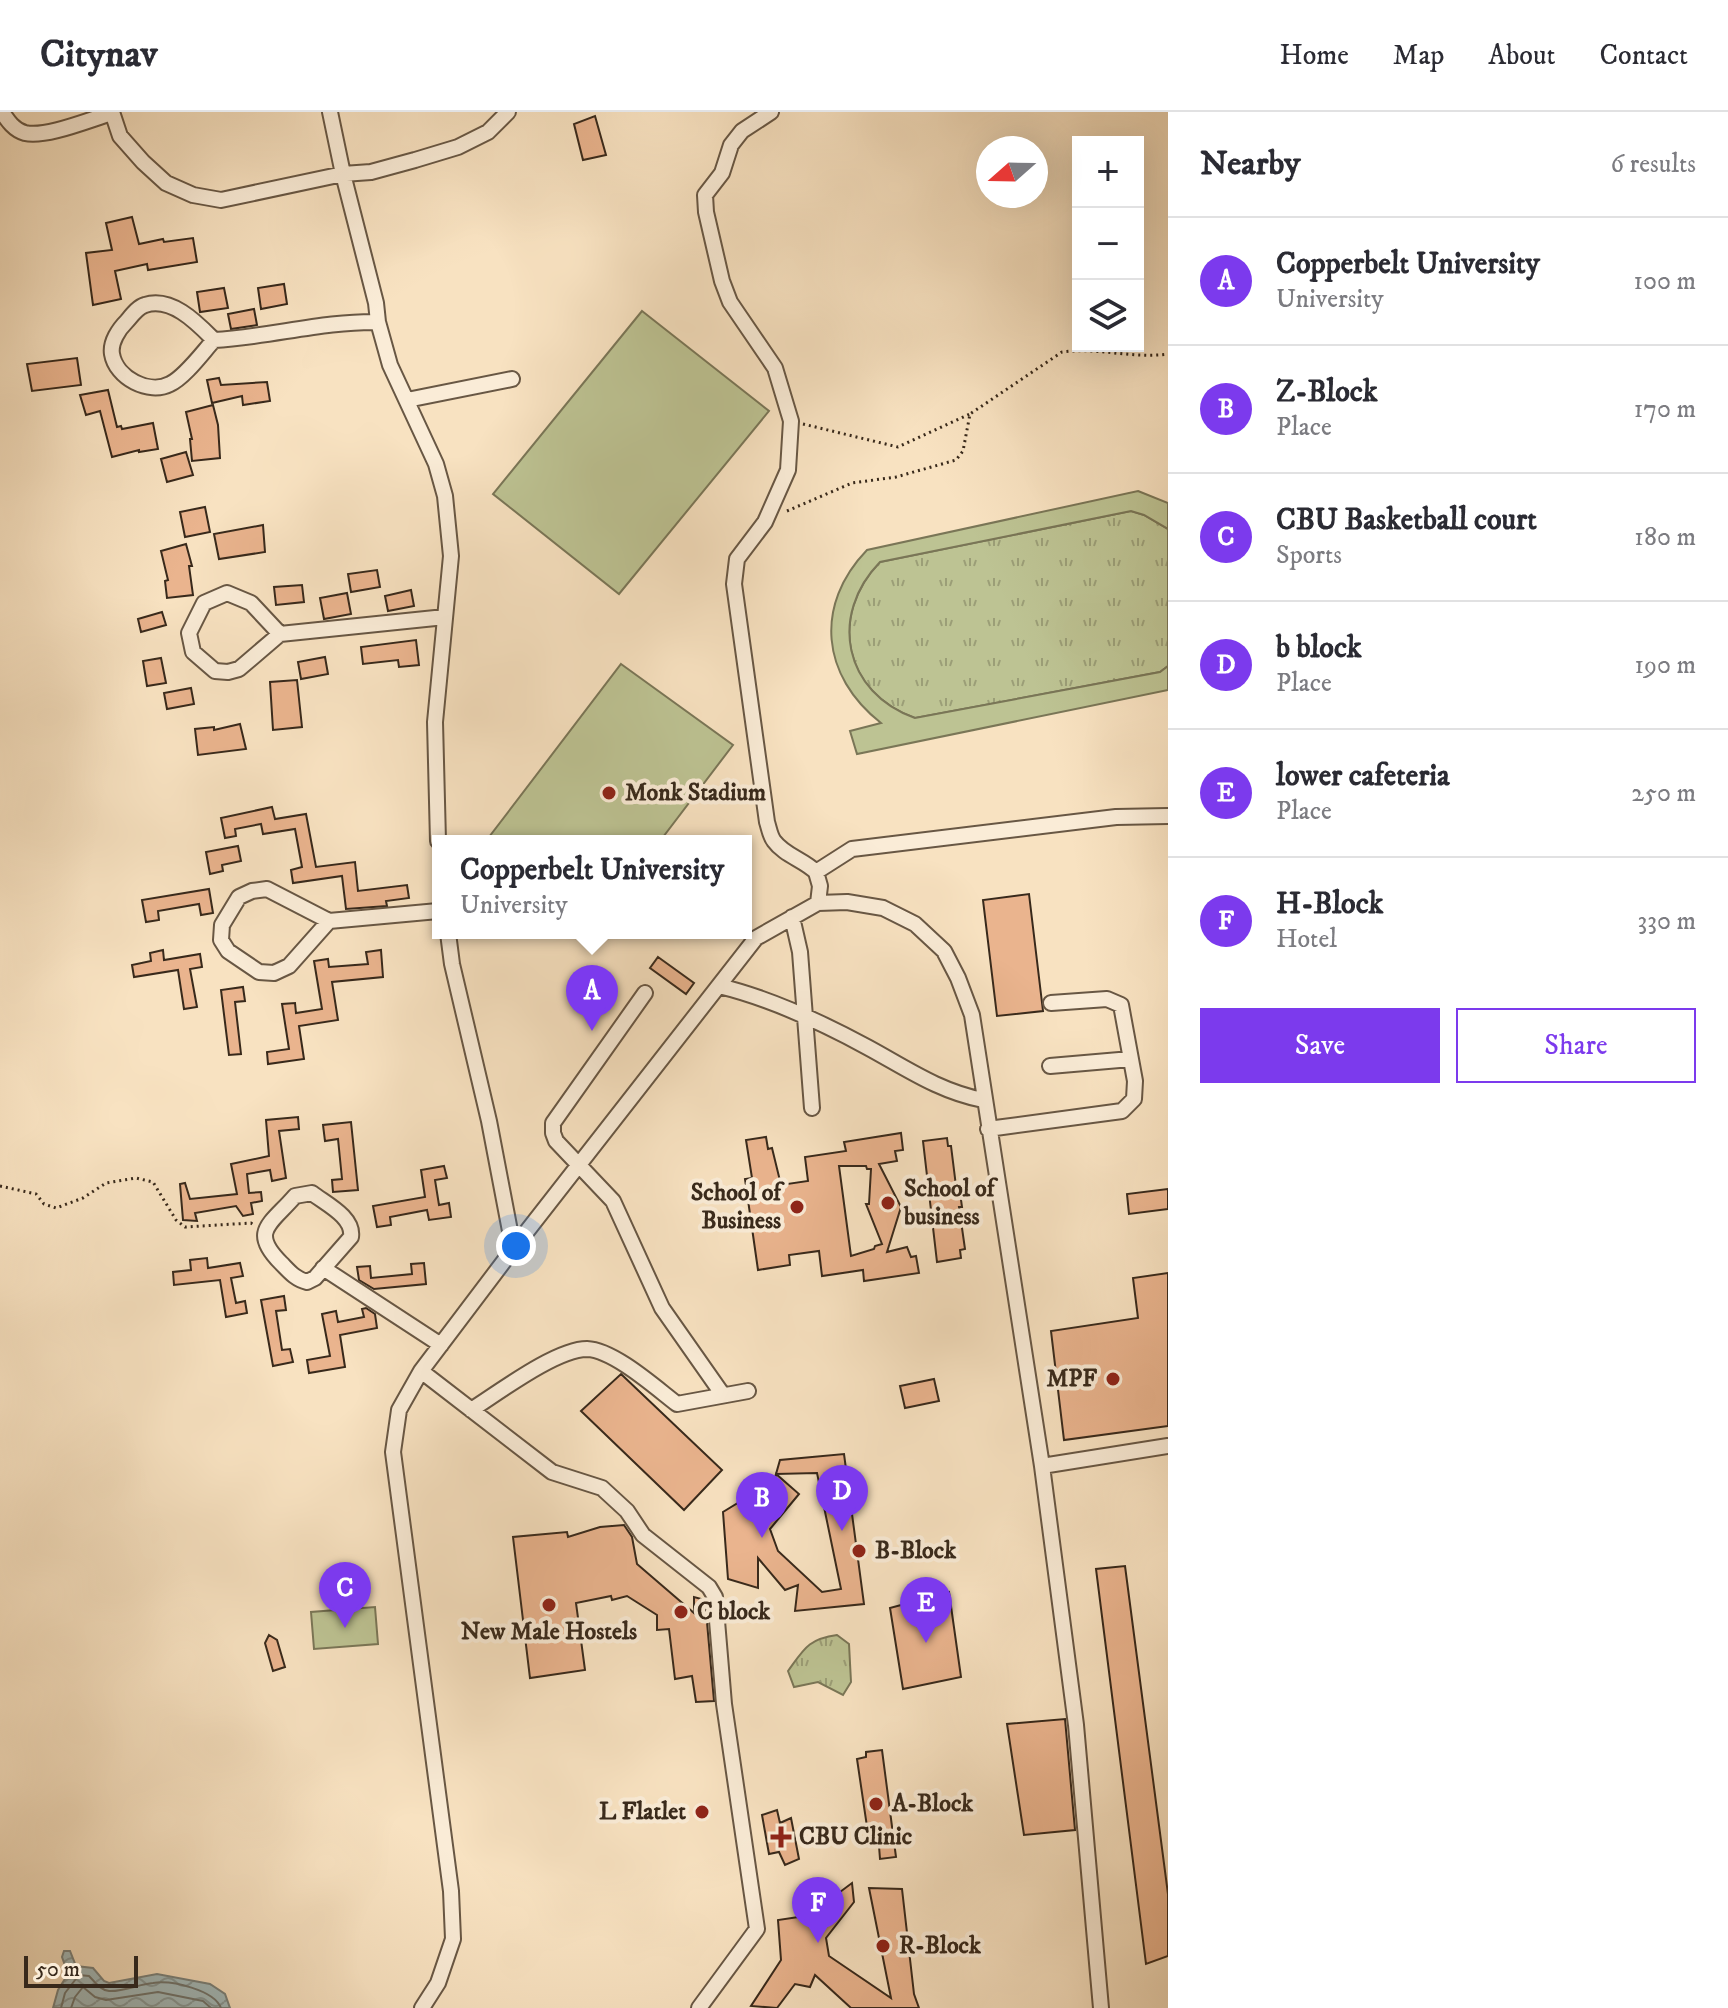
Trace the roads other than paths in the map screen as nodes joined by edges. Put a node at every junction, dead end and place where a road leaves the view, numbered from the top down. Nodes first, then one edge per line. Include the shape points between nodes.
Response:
1 (2, 112) edge
2 (330, 112) edge
3 (508, 112) edge
4 (771, 112) edge
5 (112, 113) edge
6 (343, 174) junction
7 (378, 322) junction
8 (214, 340) junction
9 (512, 379) dead end
10 (407, 400) junction
11 (445, 617) junction
12 (280, 634) junction
13 (1168, 816) edge
14 (438, 835) edge
15 (816, 872) junction
16 (818, 903) junction
17 (432, 912) edge
18 (792, 917) junction
19 (329, 921) junction
20 (449, 939) edge
21 (719, 986) junction
22 (645, 993) dead end
23 (1051, 1003) dead end
24 (806, 1019) junction
25 (1131, 1059) junction
26 (1050, 1066) dead end
27 (983, 1100) junction
28 (812, 1108) dead end
29 (988, 1129) junction
30 (578, 1165) junction
31 (517, 1244) junction
32 (323, 1268) junction
33 (441, 1345) junction
34 (421, 1371) junction
35 (748, 1391) dead end
36 (723, 1395) junction
37 (471, 1410) junction
38 (1168, 1446) edge
39 (1042, 1466) junction
40 (422, 2008) edge
41 (699, 2008) edge
42 (1101, 2008) edge

1 - 5 lane via 27,134
2 - 6 lane
3 - 6 lane via 488,132 458,147 371,172
4 - 15 lane via 736,138 722,173 705,195 706,212 730,302 775,368 791,421 788,470 765,522 737,559 734,584 767,822 774,841
5 - 6 lane via 120,136 143,162 166,183 193,195 221,200
6 - 7 lane
7 - 8 lane
7 - 10 lane
8 - 8 lane via 171,384 152,388 136,384 112,354 122,326 142,305 154,303 178,310
9 - 10 lane
10 - 11 lane via 445,496 451,556
11 - 12 lane
11 - 14 lane via 435,722
12 - 12 lane via 250,662 228,672 215,671 189,643 204,603 227,593 251,603
13 - 15 lane via 1116,817 852,849
15 - 16 lane
16 - 18 lane
16 - 27 lane via 883,908 915,924 944,951 972,1015
17 - 19 lane
18 - 21 lane via 756,938
18 - 24 lane
19 - 19 lane via 289,966 274,973 259,972 221,940 222,925 239,897 252,891 267,889
20 - 31 lane
21 - 24 lane
21 - 30 lane
22 - 30 lane via 553,1123 556,1141
23 - 25 lane via 1107,999 1121,1005
24 - 27 lane via 944,1090
24 - 28 lane
25 - 26 lane
25 - 29 lane via 1134,1099 1122,1111
27 - 29 lane
29 - 39 lane
30 - 31 lane
30 - 36 lane via 613,1201 662,1308
31 - 33 lane
32 - 32 lane via 307,1282 297,1280 266,1248 264,1231 295,1196 312,1193 349,1222 351,1237
32 - 33 lane
33 - 34 lane
34 - 37 lane
34 - 40 lane via 399,1410 393,1452 453,1939 438,1983
35 - 36 lane
36 - 37 lane via 677,1404 624,1363 589,1349 565,1353
37 - 41 lane via 552,1472 602,1488 643,1535 715,1597 724,1704 757,1929
38 - 39 lane
39 - 42 lane via 1076,1725

